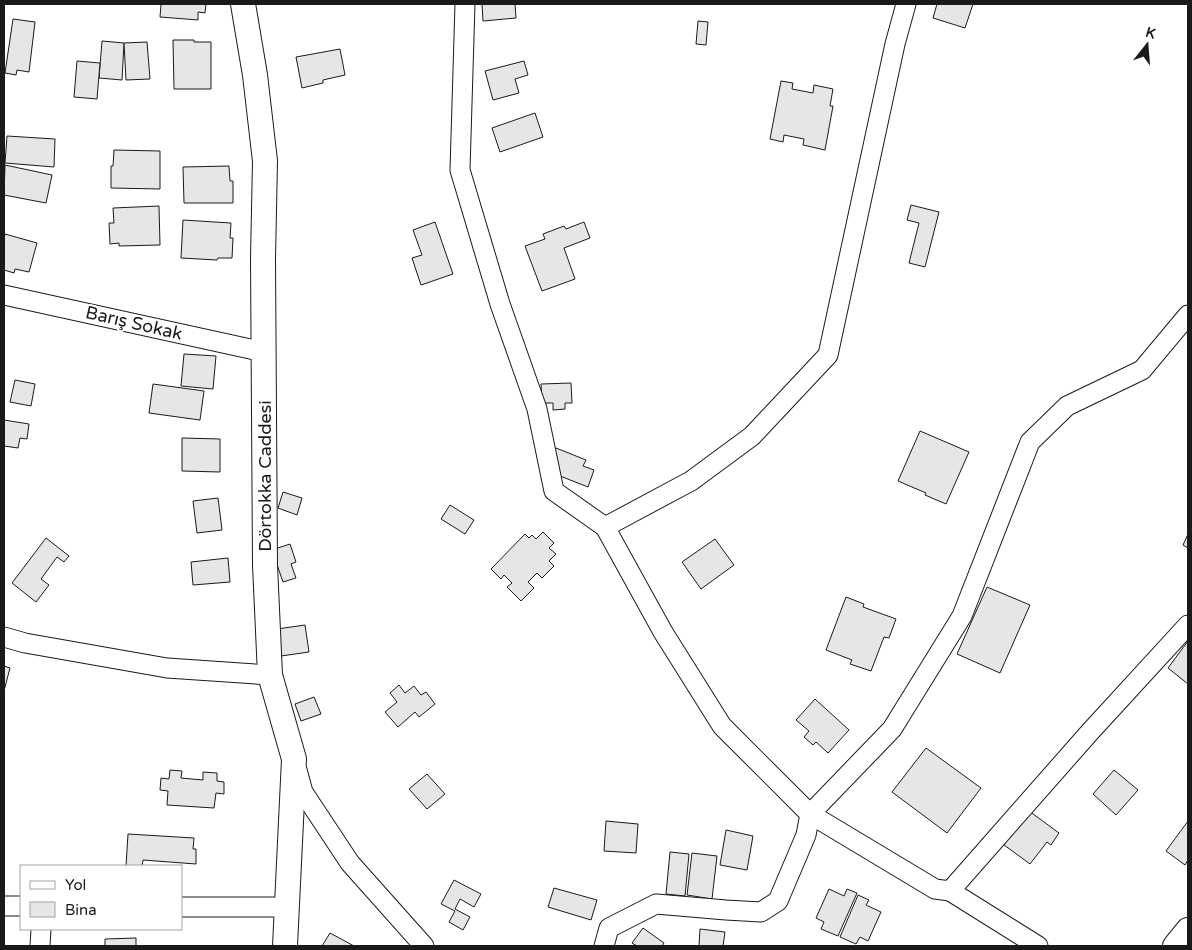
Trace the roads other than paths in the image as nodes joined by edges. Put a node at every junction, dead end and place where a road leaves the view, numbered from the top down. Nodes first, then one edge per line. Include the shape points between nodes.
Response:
1 (243, 4) edge
2 (465, 4) edge
3 (906, 4) edge
4 (4, 295) edge
5 (1188, 315) edge
6 (264, 352) junction
7 (605, 527) junction
8 (1188, 625) edge
9 (4, 637) edge
10 (270, 675) junction
11 (294, 759) junction
12 (810, 814) junction
13 (950, 891) junction
14 (4, 906) edge
15 (20, 906) edge
16 (182, 907) edge
17 (287, 907) junction
18 (41, 930) edge
19 (1188, 930) edge
20 (40, 946) edge
21 (285, 946) edge
22 (424, 946) edge
23 (604, 946) edge
24 (1038, 946) edge
25 (1175, 946) edge

1 - 6 street, Dörtokka Caddesi via 265,161
2 - 7 street via 460,170 500,304 538,409 554,491
3 - 7 street via 828,355 752,436 691,481
4 - 6 street, Barış Sokak
5 - 12 street via 1142,370 1067,406 1030,442 962,616 892,729
6 - 10 street, Dörtokka Caddesi via 265,565
7 - 12 street via 722,726
8 - 13 street
9 - 10 street via 167,668
10 - 11 street, Dörtokka Caddesi
11 - 17 street, Dörtokka Caddesi
11 - 22 street via 303,792 350,863
12 - 13 street via 935,889
12 - 23 street via 806,835 778,901 761,912 656,904 609,928
13 - 24 street
14 - 15 street
16 - 17 street
17 - 21 street, Dörtokka Caddesi
18 - 20 street
19 - 25 street

